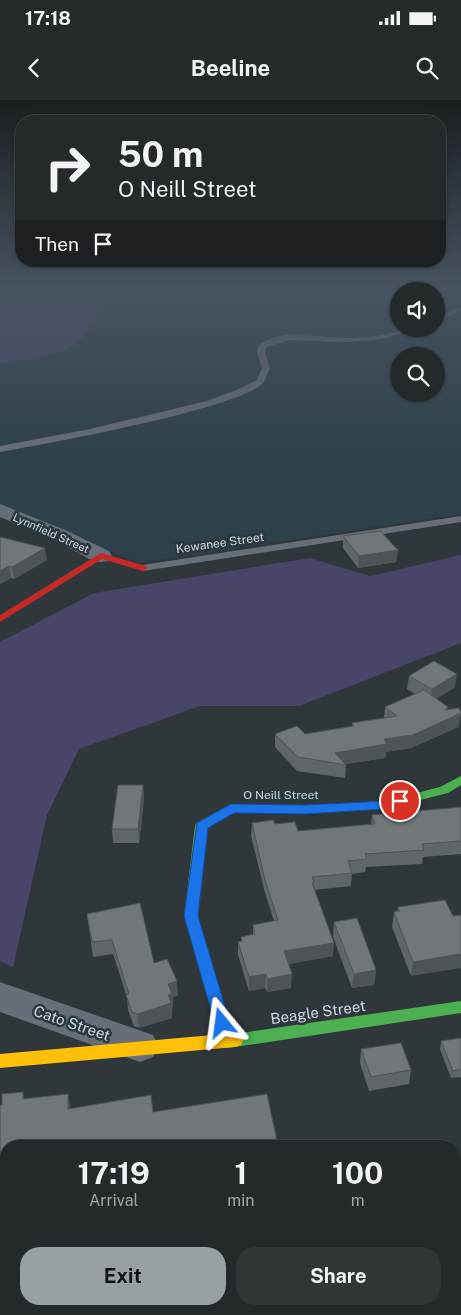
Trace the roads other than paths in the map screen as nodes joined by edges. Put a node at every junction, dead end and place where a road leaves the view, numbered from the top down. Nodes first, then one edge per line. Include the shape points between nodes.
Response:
1 (262, 347) edge
2 (0, 449) edge
3 (0, 510) edge
4 (461, 519) edge
5 (101, 556) junction
6 (143, 568) joint
7 (0, 619) edge
8 (461, 780) edge
9 (0, 998) edge
10 (461, 1006) edge
11 (227, 1041) junction
12 (145, 1048) junction
13 (0, 1062) edge

1 - 2 lane via 266,368 260,381 242,391 90,432
3 - 5 street, Lynnfield Street
4 - 6 lane, Kewanee Street
5 - 6 street, Kewanee Street
5 - 7 street
8 - 11 street, O Neill Street via 444,790 385,805 231,808 201,826 191,916
9 - 12 street, Cato Street
10 - 11 street, Beagle Street
11 - 12 street, Beagle Street
12 - 13 street, Beagle Street

